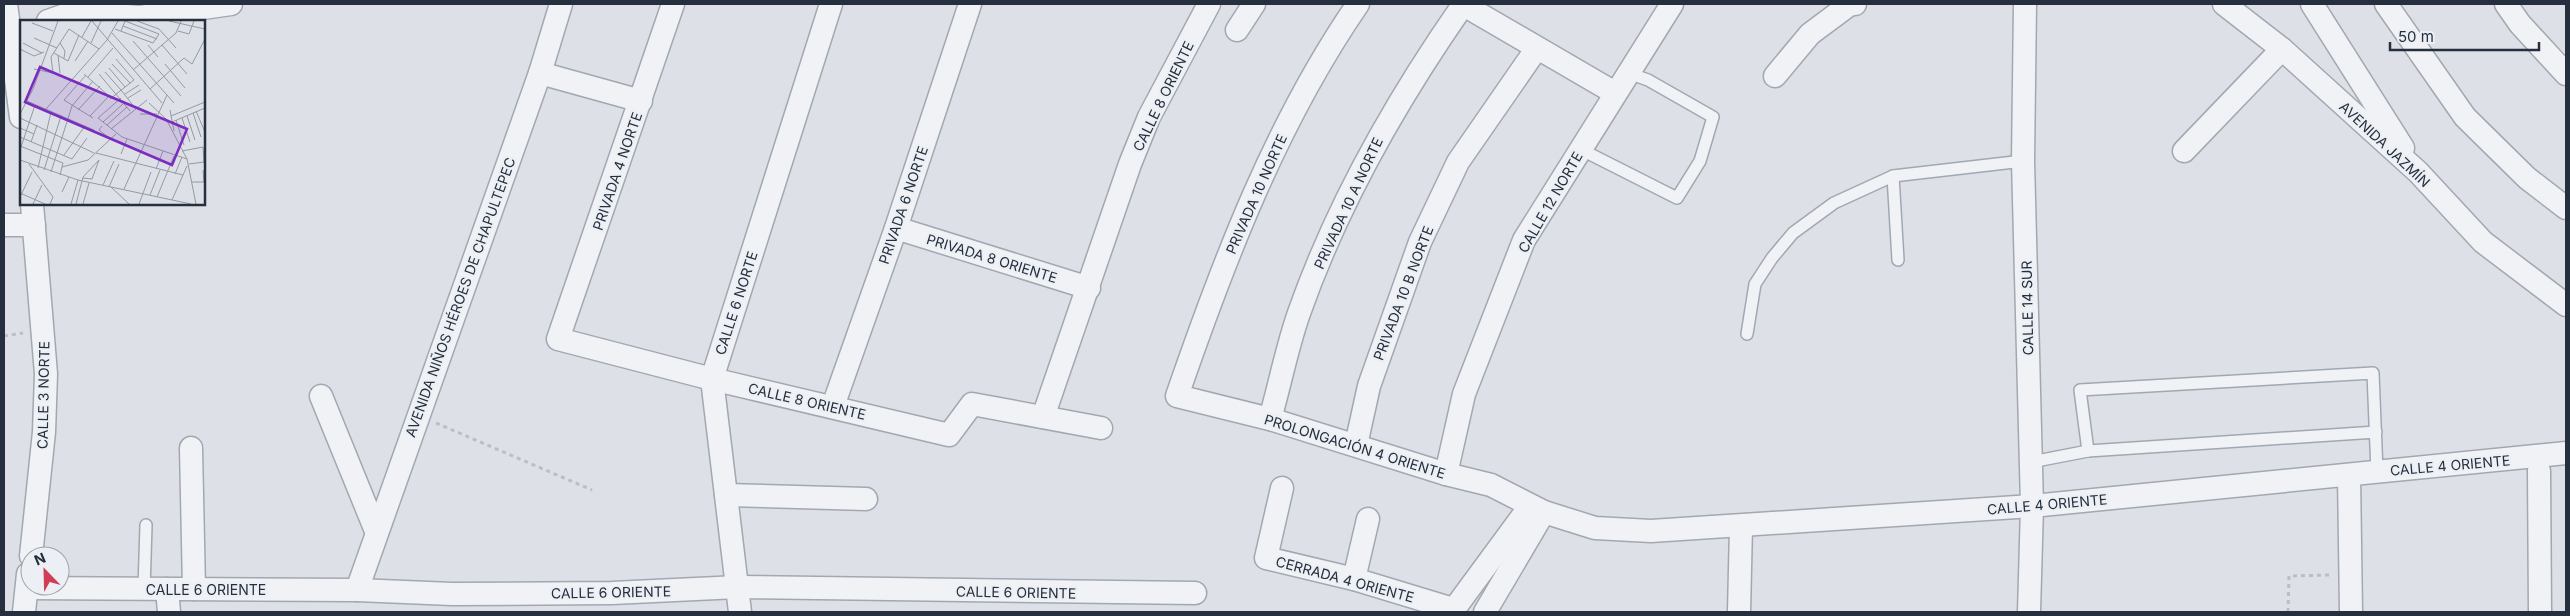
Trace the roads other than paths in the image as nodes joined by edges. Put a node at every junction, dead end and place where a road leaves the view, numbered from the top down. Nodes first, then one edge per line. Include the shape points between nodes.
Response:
1 (6, 4) edge
2 (231, 4) edge
3 (561, 4) edge
4 (673, 4) edge
5 (831, 4) edge
6 (970, 4) edge
7 (1209, 4) edge
8 (1254, 4) edge
9 (1358, 4) edge
10 (1463, 4) edge
11 (1855, 4) edge
12 (2026, 4) edge
13 (2224, 4) edge
14 (2312, 4) edge
15 (2386, 4) edge
16 (2506, 4) edge
17 (1663, 7) edge
18 (51, 20) edge
19 (1237, 30) dead end
20 (12, 34) edge
21 (1537, 48) junction
22 (2282, 49) junction
23 (1628, 73) junction
24 (540, 74) junction
25 (2566, 74) edge
26 (1775, 76) dead end
27 (1616, 93) junction
28 (641, 101) junction
29 (20, 108) edge
30 (1580, 149) junction
31 (2184, 151) dead end
32 (2023, 161) junction
33 (2418, 172) junction
34 (1893, 176) junction
35 (2566, 208) edge
36 (33, 214) edge
37 (4, 224) edge
38 (896, 228) junction
39 (1898, 260) dead end
40 (1089, 288) junction
41 (2566, 305) edge
42 (1748, 334) dead end
43 (558, 339) joint
44 (712, 379) junction
45 (321, 396) dead end
46 (1177, 396) joint
47 (833, 406) junction
48 (1043, 417) junction
49 (1270, 419) junction
50 (1101, 428) dead end
51 (2376, 432) junction
52 (1356, 445) junction
53 (191, 448) dead end
54 (2088, 451) junction
55 (2566, 453) edge
56 (2031, 462) junction
57 (2539, 471) dead end
58 (2377, 472) junction
59 (1446, 474) junction
60 (2349, 474) junction
61 (1282, 488) dead end
62 (726, 495) junction
63 (866, 499) dead end
64 (2032, 506) junction
65 (1537, 509) junction
66 (1368, 519) dead end
67 (146, 525) dead end
68 (1741, 526) junction
69 (376, 531) junction
70 (32, 546) edge
71 (1354, 579) junction
72 (70, 588) edge
73 (144, 588) junction
74 (738, 588) junction
75 (168, 589) junction
76 (194, 589) junction
77 (357, 590) junction
78 (1195, 593) dead end
79 (26, 596) edge
80 (1030, 602) edge
81 (453, 603) edge
82 (613, 603) edge
83 (1453, 610) edge
84 (24, 612) edge
85 (169, 612) edge
86 (740, 612) edge
87 (1484, 612) edge
88 (1739, 612) edge
89 (2029, 612) edge
90 (2351, 612) edge
91 (2540, 612) edge

1 - 20 street
2 - 18 street via 140,16 74,12
3 - 24 street, AVENIDA NIÑOS HÉROES DE CHAPULTEPEC
4 - 28 street
5 - 44 street, CALLE 6 NORTE
6 - 38 street, PRIVADA 6 NORTE
7 - 40 street, CALLE 8 ORIENTE via 1149,117
8 - 19 street
9 - 46 street, PRIVADA 10 NORTE via 1322,61 1272,156 1216,283
10 - 21 street
10 - 49 street, PRIVADA 10 A NORTE via 1397,105 1343,208 1299,314
11 - 26 street via 1810,34
12 - 32 street, CALLE 14 SUR
13 - 22 street, AVENIDA JAZMÍN
14 - 33 street
15 - 35 street via 2465,117 2527,178
16 - 25 street
17 - 23 street, CALLE 12 NORTE
20 - 29 street
21 - 27 street
21 - 52 street, PRIVADA 10 B NORTE via 1458,162 1420,242 1369,386
22 - 31 street
22 - 33 street, AVENIDA JAZMÍN
23 - 27 street, CALLE 12 NORTE
23 - 30 lane via 1648,80 1713,117 1700,161 1677,198
24 - 28 street, PRIVADA 4 NORTE
24 - 69 street, AVENIDA NIÑOS HÉROES DE CHAPULTEPEC
27 - 30 street, CALLE 12 NORTE
28 - 43 street, PRIVADA 4 NORTE
30 - 59 street, CALLE 12 NORTE via 1524,240 1464,394
32 - 34 lane
32 - 56 street, CALLE 14 SUR
33 - 41 street, AVENIDA JAZMÍN via 2483,242
34 - 39 lane
34 - 42 lane via 1834,203 1792,233 1755,284
36 - 37 street
36 - 70 street, CALLE 3 NORTE via 46,374 44,432
38 - 40 street, PRIVADA 8 ORIENTE
38 - 47 street, PRIVADA 6 NORTE
40 - 48 street, CALLE 8 ORIENTE
43 - 44 street, CALLE 8 ORIENTE
44 - 47 street, CALLE 8 ORIENTE
44 - 62 street, CALLE 6 NORTE
45 - 69 street
46 - 49 street, PROLONGACIÓN 4 ORIENTE
47 - 48 street, CALLE 8 ORIENTE via 949,435 972,404
48 - 50 street, CALLE 8 ORIENTE
49 - 52 street, PROLONGACIÓN 4 ORIENTE
51 - 54 lane
51 - 54 lane via 2373,373 2080,390
51 - 58 lane
52 - 59 street, PROLONGACIÓN 4 ORIENTE
53 - 76 street
54 - 56 lane
55 - 58 street, CALLE 4 ORIENTE
56 - 64 street, CALLE 14 SUR
57 - 91 street
58 - 60 street, CALLE 4 ORIENTE
59 - 65 street, PROLONGACIÓN 4 ORIENTE via 1491,485
60 - 64 street, CALLE 4 ORIENTE
60 - 90 street
61 - 71 street, CERRADA 4 ORIENTE via 1266,558
62 - 63 street
62 - 74 street, CALLE 6 NORTE
64 - 68 street, CALLE 4 ORIENTE
64 - 89 street, CALLE 14 SUR
65 - 68 street, CALLE 4 ORIENTE via 1604,528 1651,532
65 - 83 street
65 - 87 street
66 - 71 street
67 - 73 lane
68 - 88 street
69 - 77 street, AVENIDA NIÑOS HÉROES DE CHAPULTEPEC
71 - 83 street, CERRADA 4 ORIENTE
72 - 73 street, CALLE 6 ORIENTE
73 - 75 street, CALLE 6 ORIENTE
74 - 80 street, CALLE 6 ORIENTE
74 - 82 street, CALLE 6 ORIENTE
74 - 86 street, CALLE 6 NORTE
75 - 76 street, CALLE 6 ORIENTE
75 - 85 street
76 - 77 street, CALLE 6 ORIENTE
77 - 81 street, CALLE 6 ORIENTE
78 - 80 street, CALLE 6 ORIENTE
79 - 84 street
81 - 82 street, CALLE 6 ORIENTE

